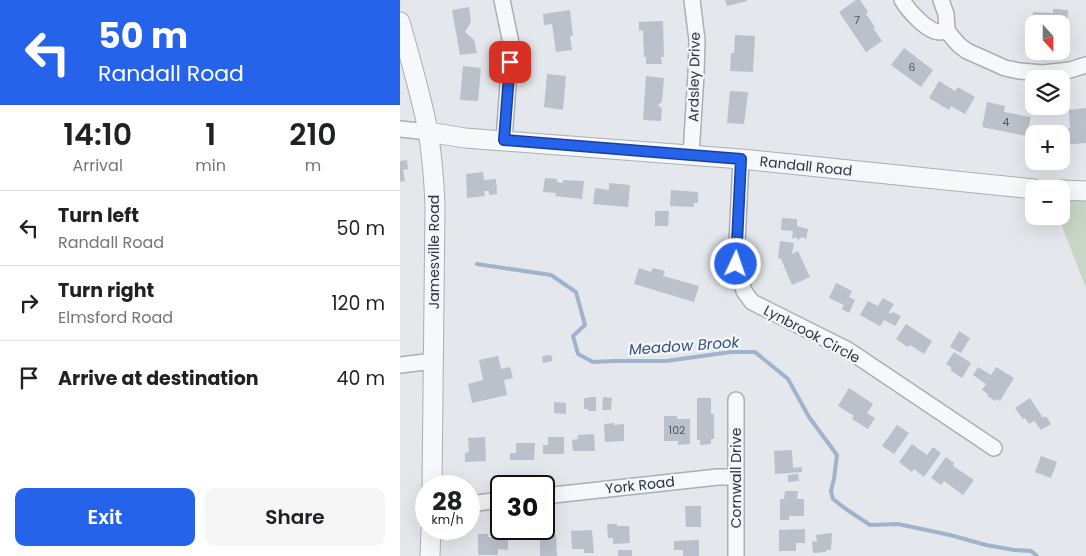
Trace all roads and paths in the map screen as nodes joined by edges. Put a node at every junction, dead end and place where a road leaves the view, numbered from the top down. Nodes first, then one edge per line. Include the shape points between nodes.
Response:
1 (502, 0) edge
2 (692, 0) edge
3 (902, 0) edge
4 (940, 0) edge
5 (400, 22) edge
6 (946, 30) junction
7 (1086, 65) edge
8 (400, 129) edge
9 (428, 132) junction
10 (504, 140) junction
11 (691, 155) junction
12 (741, 159) junction
13 (1025, 188) edge
14 (1070, 190) edge
15 (1086, 191) edge
16 (434, 361) junction
17 (400, 365) edge
18 (736, 400) dead end
19 (994, 448) dead end
20 (432, 475) edge
21 (736, 477) junction
22 (555, 495) edge
23 (431, 540) edge
24 (430, 556) edge
25 (736, 556) edge

1 - 10 street via 512,43
2 - 11 street, Ardsley Drive via 697,40
3 - 6 street via 928,27 940,32
4 - 6 street via 946,14
5 - 9 street, Jamesville Road
6 - 7 street via 967,51 1005,68 1043,73
8 - 9 street
9 - 10 street, Randall Road
9 - 16 street, Jamesville Road via 435,205
10 - 11 street, Randall Road
11 - 12 street, Randall Road
12 - 13 street, Randall Road
12 - 19 street, Lynbrook Circle via 736,264 744,291 752,302 848,350
14 - 15 street
16 - 17 street
16 - 20 street, Jamesville Road
18 - 21 street, Cornwall Drive
21 - 22 street, York Road
21 - 25 street, Cornwall Drive
23 - 24 street

